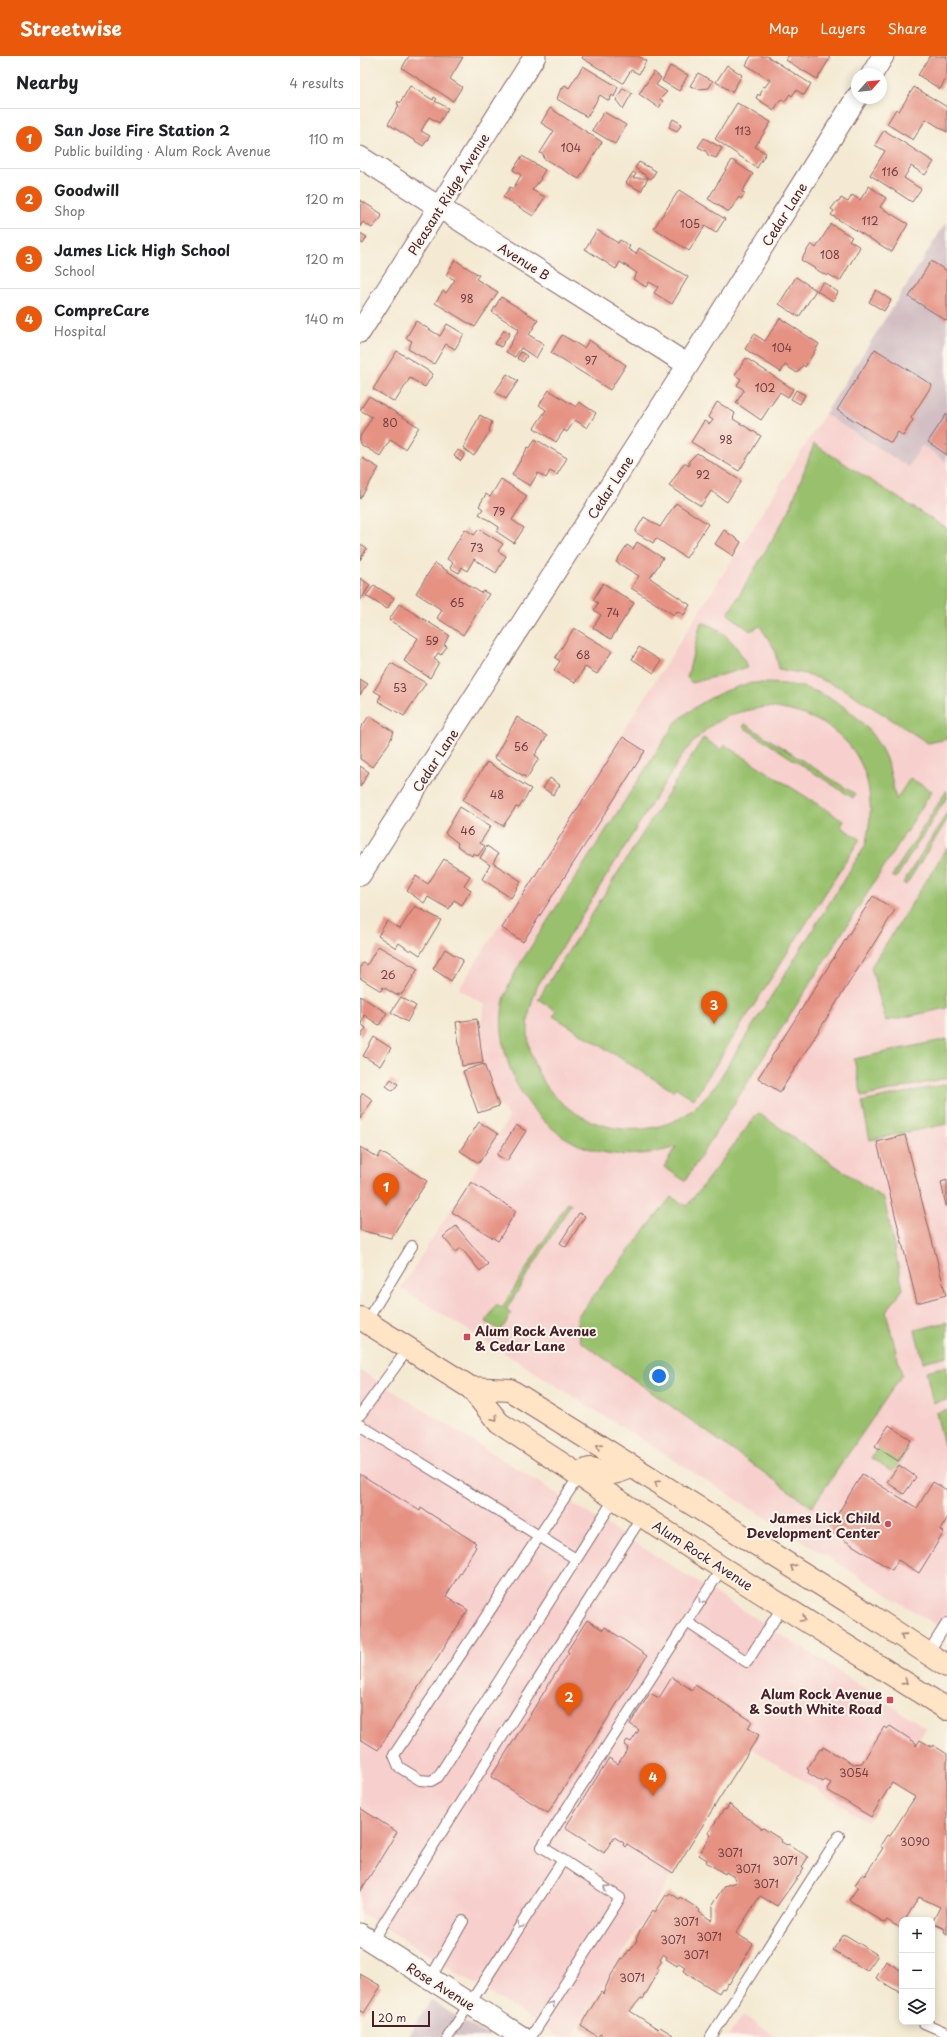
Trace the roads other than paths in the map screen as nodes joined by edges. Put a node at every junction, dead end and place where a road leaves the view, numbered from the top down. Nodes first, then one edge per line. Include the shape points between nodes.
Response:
1 (535, 56) edge
2 (883, 56) edge
3 (876, 68) edge
4 (853, 104) edge
5 (360, 157) edge
6 (440, 208) junction
7 (360, 332) edge
8 (688, 365) junction
9 (360, 875) edge
10 (412, 1246) dead end
11 (363, 1320) edge
12 (408, 1348) junction
13 (471, 1388) junction
14 (360, 1415) edge
15 (360, 1425) edge
16 (632, 1467) junction
17 (579, 1476) junction
18 (614, 1498) junction
19 (642, 1516) junction
20 (539, 1536) junction
21 (576, 1559) junction
22 (722, 1568) junction
23 (783, 1606) junction
24 (687, 1622) junction
25 (947, 1623) edge
26 (928, 1653) junction
27 (947, 1666) edge
28 (947, 1709) edge
29 (839, 1836) dead end
30 (562, 1860) junction
31 (463, 1921) dead end
32 (366, 1938) edge
33 (430, 1979) junction
34 (470, 2004) junction
35 (927, 2025) edge
36 (947, 2033) edge
37 (448, 2037) edge
38 (522, 2037) edge
39 (531, 2037) edge
40 (711, 2037) edge

1 - 6 street, Pleasant Ridge Avenue
2 - 3 street
4 - 8 street, Cedar Lane
5 - 6 street, Avenue B
6 - 7 street, Pleasant Ridge Avenue
6 - 8 street, Avenue B
8 - 9 street, Cedar Lane
10 - 11 lane
11 - 12 main road, Alum Rock Avenue
12 - 13 main road, Alum Rock Avenue
12 - 14 lane
16 -> 13 main road, Alum Rock Avenue via 510,1390
13 -> 17 main road, Alum Rock Avenue via 499,1423
15 - 20 lane
16 - 17 main road via 610,1473 594,1468 585,1470
26 -> 16 main road, Alum Rock Avenue
17 - 18 main road, Alum Rock Avenue
17 - 20 lane
18 - 19 main road, Alum Rock Avenue
18 - 21 lane
19 - 22 main road, Alum Rock Avenue
19 - 32 lane
20 - 21 lane
20 - 21 lane via 394,1754 399,1767 404,1771 420,1780 431,1781 438,1777
22 - 23 main road, Alum Rock Avenue
22 -> 24 lane
23 - 24 lane via 748,1662
23 -> 28 main road, Alum Rock Avenue
24 - 30 lane via 542,1847
25 - 26 lane
26 - 27 main road, Alum Rock Avenue
29 - 40 lane
30 -> 34 lane
39 -> 30 lane via 620,1898
31 - 33 lane
32 - 33 street, Rose Avenue
33 - 34 street, Rose Avenue
34 - 37 lane
34 - 38 street, Rose Avenue
35 - 36 lane

